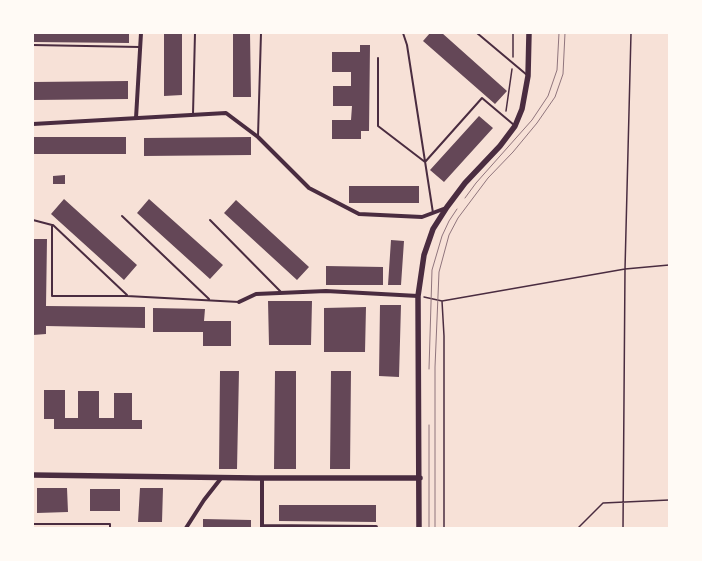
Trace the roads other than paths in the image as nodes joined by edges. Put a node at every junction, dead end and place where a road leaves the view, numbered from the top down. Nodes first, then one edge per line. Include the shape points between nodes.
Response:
1 (141, 33) edge
2 (195, 33) edge
3 (261, 33) edge
4 (403, 33) edge
5 (477, 33) edge
6 (528, 33) edge
7 (33, 45) edge
8 (139, 47) junction
9 (378, 58) dead end
10 (528, 76) junction
11 (193, 114) junction
12 (136, 118) junction
13 (33, 124) edge
14 (515, 126) junction
15 (258, 137) junction
16 (426, 162) junction
17 (447, 208) junction
18 (432, 213) junction
19 (122, 216) dead end
20 (33, 220) edge
21 (210, 220) dead end
22 (52, 224) junction
23 (282, 292) junction
24 (127, 296) junction
25 (418, 296) junction
26 (210, 300) junction
27 (238, 302) joint
28 (33, 475) edge
29 (222, 477) junction
30 (259, 478) junction
31 (420, 478) junction
32 (33, 524) edge
33 (262, 527) edge
34 (376, 527) edge
35 (110, 528) edge
36 (186, 528) edge
37 (419, 528) edge

1 - 8 street
2 - 11 lane
3 - 15 lane
4 - 16 lane
5 - 10 lane
6 - 10 street
7 - 8 lane
8 - 12 street
9 - 16 lane via 378,126
10 - 14 street via 522,109
11 - 12 street
11 - 15 street via 226,113
12 - 13 street
14 - 16 lane via 482,98
14 - 17 street via 465,183
15 - 18 street via 309,188 359,214 422,217
16 - 18 lane
17 - 18 street
17 - 25 street via 433,229 424,255
19 - 26 lane
20 - 22 lane
21 - 23 lane
22 - 24 lane
22 - 24 lane via 52,296
23 - 25 street via 326,291
23 - 27 street via 256,294
24 - 26 lane
25 - 31 street
26 - 27 lane
28 - 29 street
29 - 30 street
29 - 36 street
30 - 31 street
30 - 33 street
31 - 37 street
32 - 35 lane via 110,524
33 - 34 street

